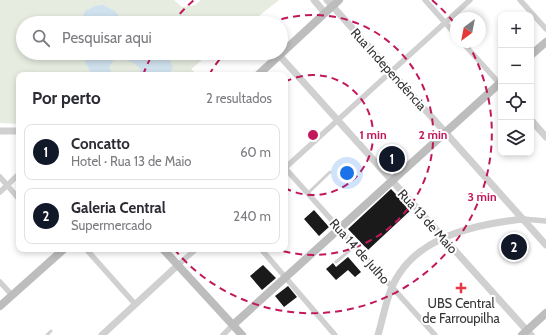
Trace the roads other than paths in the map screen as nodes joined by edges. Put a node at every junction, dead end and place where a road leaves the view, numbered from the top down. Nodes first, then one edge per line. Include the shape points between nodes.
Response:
1 (314, 0) edge
2 (340, 0) edge
3 (425, 0) edge
4 (470, 0) edge
5 (520, 0) edge
6 (330, 3) edge
7 (325, 13) junction
8 (445, 22) junction
9 (450, 28) edge
10 (546, 29) edge
11 (546, 42) edge
12 (288, 45) edge
13 (468, 48) edge
14 (534, 52) edge
15 (272, 60) edge
16 (283, 60) edge
17 (261, 72) edge
18 (391, 72) junction
19 (498, 81) edge
20 (498, 87) edge
21 (338, 120) junction
22 (534, 123) edge
23 (0, 131) edge
24 (16, 131) edge
25 (446, 132) junction
26 (546, 137) edge
27 (288, 165) edge
28 (288, 171) edge
29 (330, 172) dead end
30 (0, 177) edge
31 (16, 177) edge
32 (392, 181) junction
33 (7, 185) junction
34 (0, 192) edge
35 (308, 193) junction
36 (16, 195) edge
37 (523, 219) junction
38 (546, 221) edge
39 (340, 228) junction
40 (443, 237) junction
41 (546, 245) edge
42 (355, 246) junction
43 (61, 252) edge
44 (89, 252) edge
45 (166, 252) edge
46 (193, 252) edge
47 (264, 252) edge
48 (336, 262) dead end
49 (178, 265) junction
50 (286, 277) junction
51 (0, 282) edge
52 (392, 287) junction
53 (12, 295) junction
54 (135, 304) junction
55 (0, 306) edge
56 (546, 313) edge
57 (233, 325) junction
58 (51, 331) dead end
59 (526, 334) edge
60 (47, 335) edge
61 (102, 335) edge
62 (223, 335) edge
63 (242, 335) edge
64 (335, 335) edge
65 (378, 335) edge
66 (435, 335) edge

1 - 7 street
2 - 6 main road
3 - 8 street
4 - 8 street
5 - 10 street
6 - 7 main road
6 - 18 street, Rua Independência
7 - 12 main road
8 - 9 street
8 - 18 street
11 - 14 main road
13 - 19 street
15 - 17 main road
16 - 21 street, Rua 13 de Maio
18 - 21 street
18 - 25 street, Rua Independência
20 - 25 main road
21 - 27 street
21 - 32 street, Rua 13 de Maio
22 - 26 street
23 - 24 street
25 - 32 main road
25 - 37 street, Rua Independência
28 - 35 street, Rua 14 de Julho
29 - 35 lane
30 - 33 street
31 - 33 street
32 - 39 main road
32 - 40 street, Rua 13 de Maio
33 - 34 street
33 - 36 street
35 - 39 street, Rua 14 de Julho
37 - 38 street
37 - 40 street via 500,222
37 - 41 street, Rua Independência
39 - 42 street, Rua 14 de Julho
39 - 50 main road
40 - 52 street via 426,246 409,260
40 - 59 street, Rua 13 de Maio
42 - 48 lane
42 - 52 street, Rua 14 de Julho
43 - 53 main road
44 - 54 street
45 - 49 main road
46 - 49 street
47 - 50 street
49 - 54 street
49 - 57 main road
50 - 57 main road
50 - 64 street
51 - 53 street
52 - 65 street
52 - 66 street, Rua 14 de Julho
53 - 55 main road
54 - 61 street
56 - 59 main road
57 - 62 street
57 - 63 main road
58 - 60 lane

